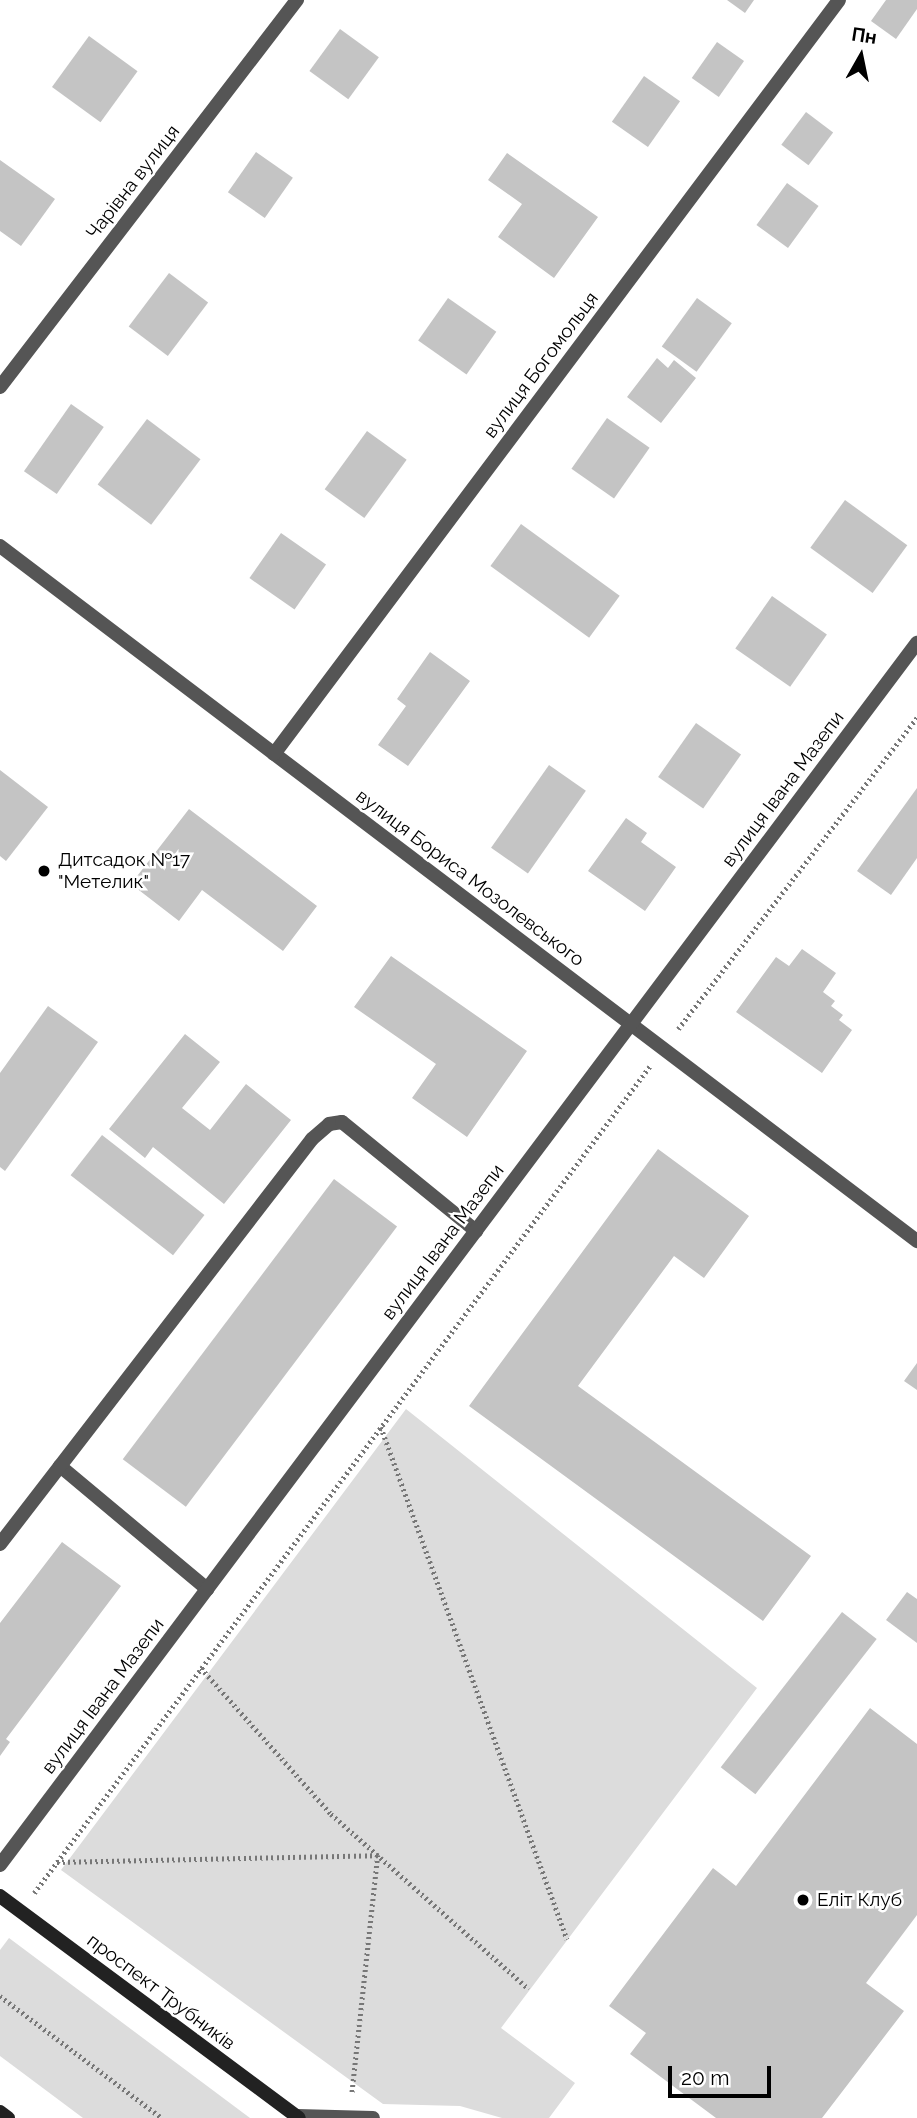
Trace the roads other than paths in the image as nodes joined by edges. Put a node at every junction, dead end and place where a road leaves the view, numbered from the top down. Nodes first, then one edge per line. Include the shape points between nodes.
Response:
1 (297, 0) edge
2 (839, 0) edge
3 (0, 387) edge
4 (0, 546) edge
5 (917, 643) edge
6 (274, 754) junction
7 (631, 1024) junction
8 (476, 1231) junction
9 (917, 1241) edge
10 (60, 1466) junction
11 (0, 1544) edge
12 (207, 1589) junction
13 (0, 1865) edge
14 (0, 1896) edge
15 (0, 2112) edge
16 (298, 2117) edge
17 (8, 2118) edge
18 (373, 2118) edge

1 - 3 street, Чарівна вулиця
2 - 6 street, вулиця Богомольця
4 - 6 street, вулиця Бориса Мозолевського
5 - 7 street, вулиця Івана Мазепи
6 - 7 street, вулиця Бориса Мозолевського
7 - 8 street, вулиця Івана Мазепи
7 - 9 street, вулиця Бориса Мозолевського
8 - 10 street via 342,1122 329,1125 304,1150
8 - 12 street, вулиця Івана Мазепи
10 - 11 street
10 - 12 street
12 - 13 street, вулиця Івана Мазепи
14 - 16 main road, проспект Трубників
15 - 17 main road
16 - 18 street

